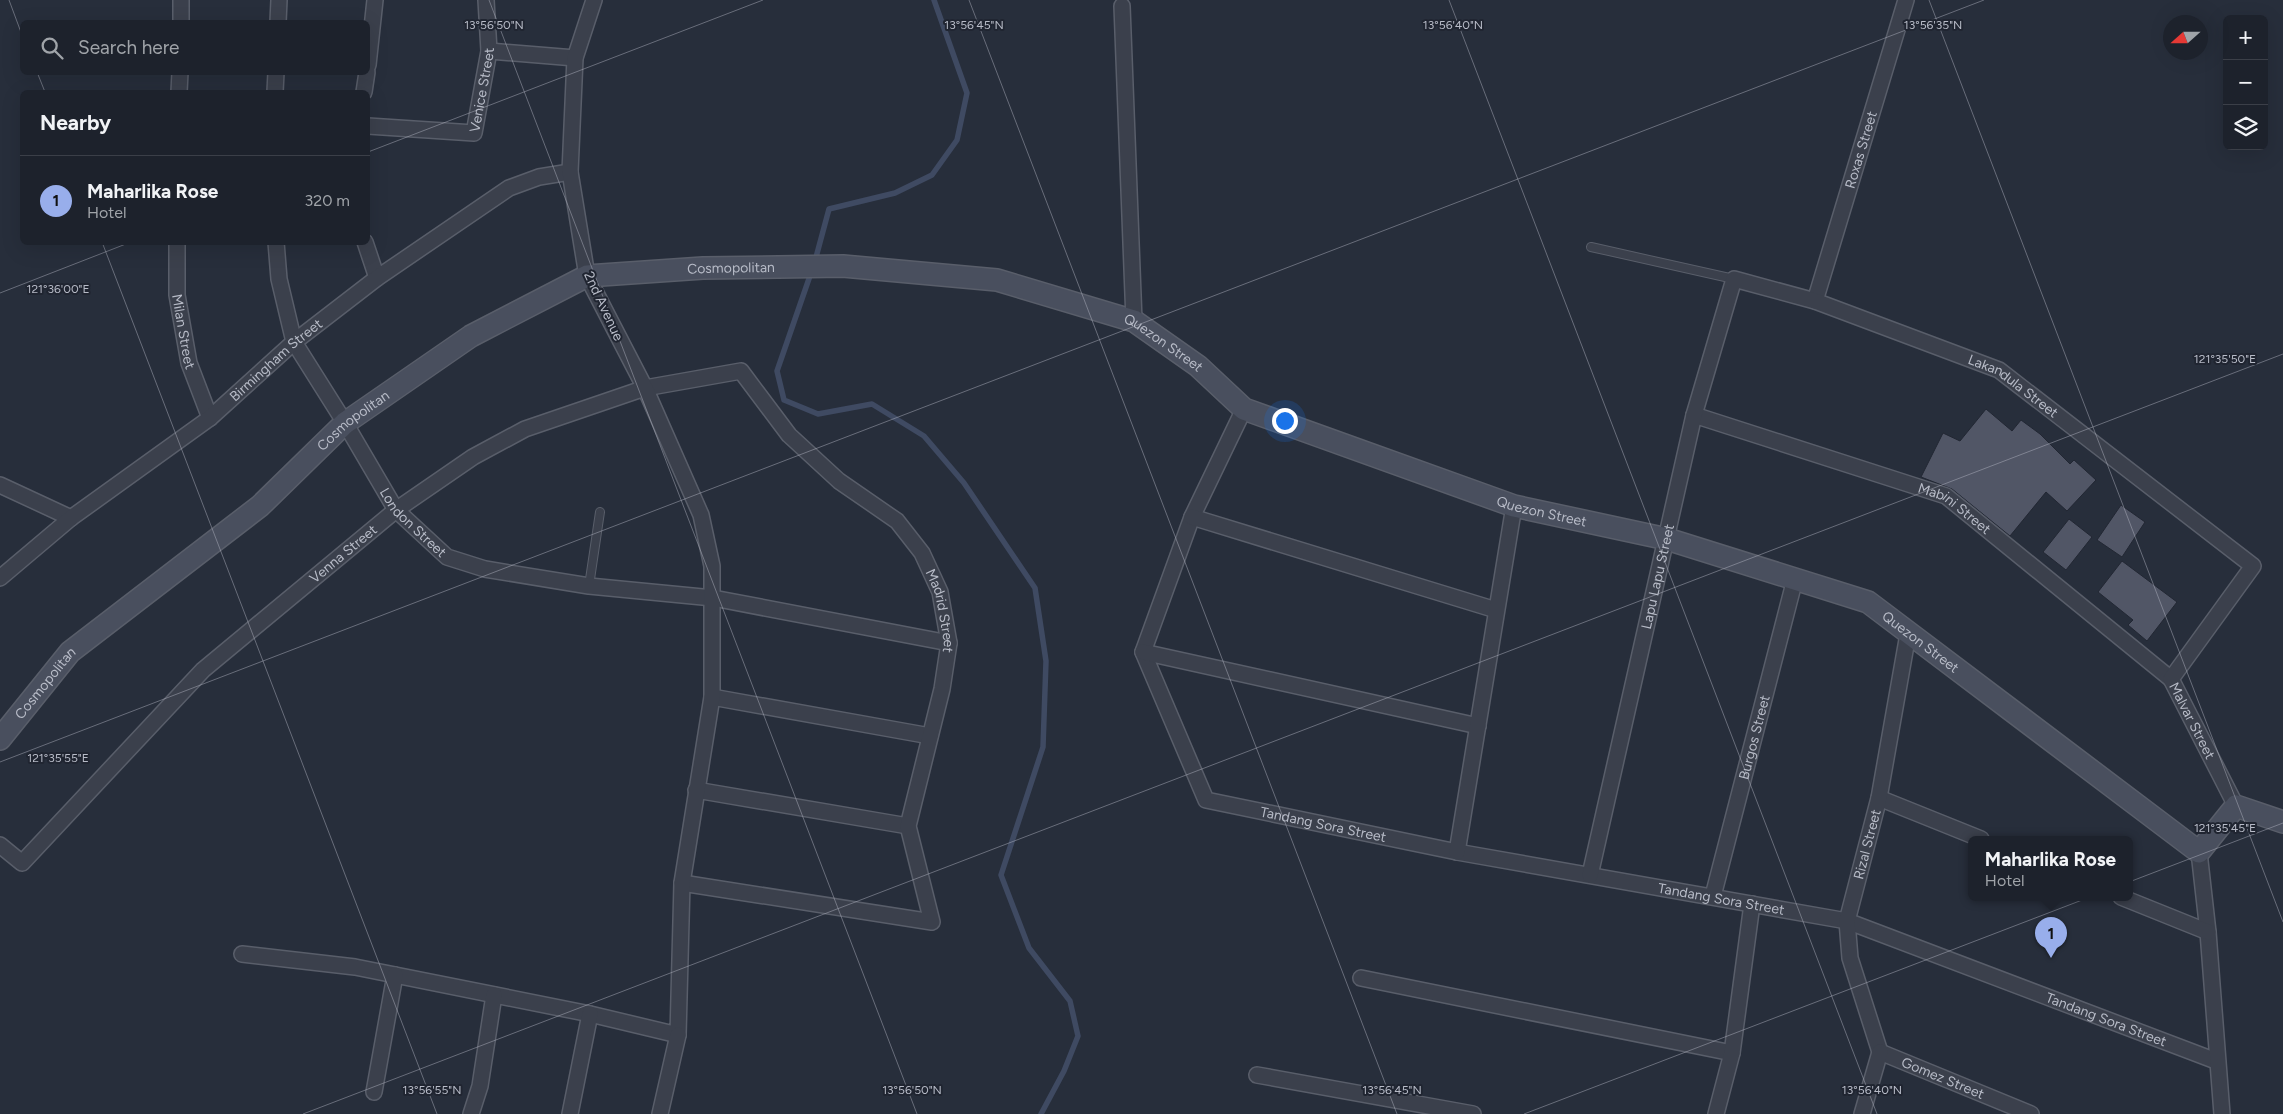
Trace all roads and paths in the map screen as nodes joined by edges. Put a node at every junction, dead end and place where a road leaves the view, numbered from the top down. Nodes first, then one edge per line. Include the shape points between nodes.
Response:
1 (181, 0) edge
2 (279, 0) edge
3 (375, 0) edge
4 (486, 0) edge
5 (594, 0) edge
6 (1906, 0) edge
7 (1122, 6) dead end
8 (181, 20) edge
9 (278, 20) edge
10 (370, 46) edge
11 (489, 51) junction
12 (575, 58) junction
13 (180, 75) edge
14 (276, 75) edge
15 (367, 75) edge
16 (179, 90) edge
17 (275, 90) edge
18 (364, 90) edge
19 (370, 126) edge
20 (570, 172) junction
21 (177, 245) edge
22 (276, 245) edge
23 (365, 245) edge
24 (1591, 247) dead end
25 (788, 267) joint
26 (587, 276) junction
27 (377, 278) junction
28 (1734, 279) junction
29 (1815, 301) junction
30 (1134, 321) junction
31 (294, 342) junction
32 (741, 371) joint
33 (645, 388) junction
34 (1244, 409) junction
35 (1694, 415) junction
36 (210, 418) junction
37 (345, 423) junction
38 (0, 485) edge
39 (1514, 506) junction
40 (396, 510) junction
41 (600, 512) dead end
42 (1192, 517) junction
43 (71, 518) junction
44 (1667, 539) junction
45 (2253, 566) joint
46 (0, 578) edge
47 (1795, 579) junction
48 (589, 586) junction
49 (713, 598) junction
50 (1496, 610) junction
51 (1908, 634) junction
52 (949, 643) junction
53 (1143, 652) junction
54 (2171, 679) junction
55 (712, 697) junction
56 (1478, 726) junction
57 (930, 736) junction
58 (0, 739) edge
59 (696, 790) junction
60 (1879, 798) junction
61 (2236, 806) junction
62 (2283, 822) edge
63 (908, 826) junction
64 (1974, 836) edge
65 (0, 846) edge
66 (1457, 852) junction
67 (2199, 852) junction
68 (1590, 875) junction
69 (682, 883) junction
70 (1713, 896) junction
71 (2131, 901) edge
72 (1752, 904) junction
73 (1847, 921) junction
74 (2208, 932) junction
75 (242, 954) dead end
76 (395, 975) junction
77 (1362, 978) dead end
78 (494, 995) junction
79 (590, 1014) junction
80 (678, 1035) junction
81 (1880, 1052) junction
82 (1732, 1053) junction
83 (2216, 1061) junction
84 (1257, 1075) dead end
85 (374, 1092) dead end
86 (471, 1114) edge
87 (570, 1114) edge
88 (660, 1114) edge
89 (1473, 1114) edge
90 (1716, 1114) edge
91 (1862, 1114) edge
92 (2031, 1114) edge
93 (2222, 1114) edge

1 - 8 street
2 - 9 street
3 - 10 street
4 - 11 street, Venice Street
5 - 12 street, 2nd Avenue
6 - 29 street, Roxas Street
7 - 30 street
11 - 12 street
11 - 19 street, Venice Street via 474,133
12 - 20 street, 2nd Avenue
13 - 16 street
14 - 17 street
15 - 18 street
20 - 26 street, 2nd Avenue
20 - 27 street, Birmingham Street via 539,177 509,188
21 - 36 street, Milan Street via 177,295 188,363
22 - 31 street, London Street via 279,279
23 - 27 street
24 - 28 lane
25 - 26 street, Cosmopolitan via 703,268
25 - 30 street, Quezon Street via 843,266 996,280
26 - 33 street, 2nd Avenue
26 - 37 street, Cosmopolitan via 471,336
27 - 31 street, Birmingham Street
28 - 29 street, Lakandula Street
28 - 35 street, Lapu Lapu Street
29 - 45 street, Lakandula Street via 1999,370
30 - 34 street, Quezon Street via 1198,366
31 - 36 street, Birmingham Street
31 - 37 street, London Street
32 - 33 street, Venna Street
32 - 52 street, Madrid Street via 789,435 839,481 897,521 922,552 940,592
33 - 40 street, Venna Street via 526,429 473,457
33 - 49 street, 2nd Avenue via 701,515 712,566
34 - 39 street, Quezon Street
34 - 42 street
35 - 44 street, Lapu Lapu Street
35 - 54 street, Mabini Street via 1946,496
36 - 43 street, Birmingham Street
37 - 40 street, London Street
37 - 58 street, Cosmopolitan via 260,506 70,652
38 - 43 street
39 - 44 street, Quezon Street
39 - 50 street
40 - 48 street, London Street via 447,557 485,569
40 - 65 street, Venna Street via 203,670 22,863
41 - 48 lane
42 - 50 street
42 - 53 street
43 - 46 street, Birmingham Street
44 - 47 street, Quezon Street
44 - 68 street, Lapu Lapu Street
45 - 54 street, Malvar Street
47 - 51 street, Quezon Street via 1868,602
47 - 70 street, Burgos Street
48 - 49 street, London Street
49 - 52 street, London Street
49 - 55 street, 2nd Avenue
50 - 56 street
51 - 60 street, Rizal Street
51 - 67 street, Quezon Street
52 - 57 street, Madrid Street
53 - 56 street
53 - 66 street, Tandang Sora Street via 1206,800
54 - 61 street, Malvar Street
55 - 57 street
55 - 59 street, 2nd Avenue
56 - 66 street
57 - 63 street, Madrid Street
59 - 63 street
59 - 69 street, 2nd Avenue
60 - 64 street
60 - 73 street, Rizal Street
61 - 62 street
61 - 67 street
63 - 69 street, Madrid Street via 932,922
66 - 68 street, Tandang Sora Street
67 - 74 street
68 - 70 street, Tandang Sora Street
69 - 80 street, 2nd Avenue
70 - 72 street, Tandang Sora Street
71 - 74 street
72 - 73 street, Tandang Sora Street
72 - 82 street
73 - 81 street, Rizal Street via 1850,958
73 - 83 street, Tandang Sora Street
74 - 83 street
75 - 76 street
76 - 78 street
76 - 85 street
77 - 82 street
78 - 79 street
78 - 86 street via 480,1086
79 - 80 street
79 - 87 street
80 - 88 street, 2nd Avenue
81 - 91 street
81 - 92 street, Gomez Street
82 - 90 street
83 - 93 street
84 - 89 street

